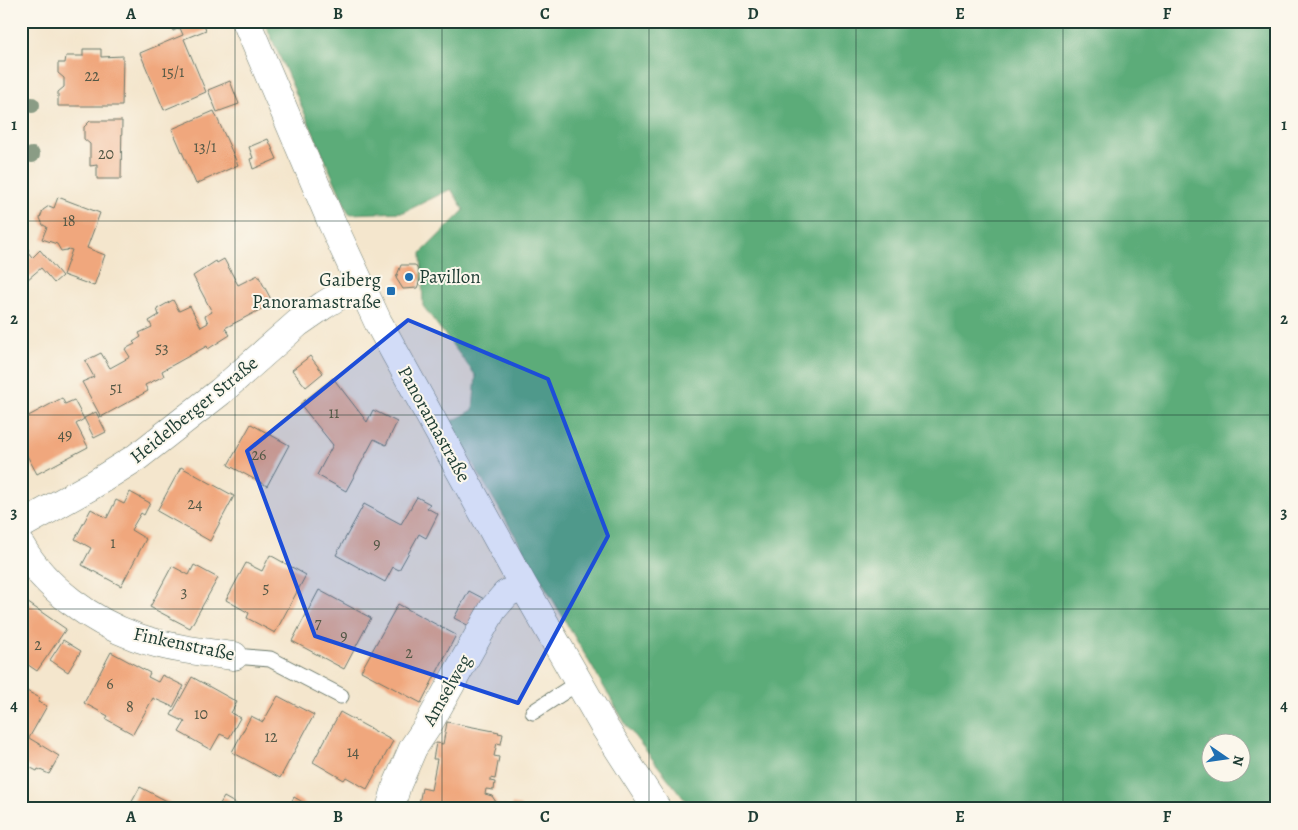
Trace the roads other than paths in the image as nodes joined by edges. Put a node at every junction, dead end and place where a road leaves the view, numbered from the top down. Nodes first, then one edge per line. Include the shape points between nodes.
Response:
1 (246, 21) edge
2 (360, 283) junction
3 (21, 526) edge
4 (21, 546) edge
5 (523, 585) junction
6 (234, 656) joint
7 (579, 682) junction
8 (341, 696) dead end
9 (533, 712) dead end
10 (390, 809) edge
11 (657, 809) edge

1 - 2 street, Panoramastraße
2 - 3 street, Heidelberger Straße via 298,323 220,392 137,457
2 - 5 street, Panoramastraße via 378,322
4 - 6 street, Finkenstraße via 35,567 58,590 113,627 171,646
5 - 7 street, Panoramastraße
5 - 10 street, Amselweg via 506,594 493,609 413,748
6 - 8 lane, Finkenstraße via 270,658
7 - 9 lane
7 - 11 street, Panoramastraße

